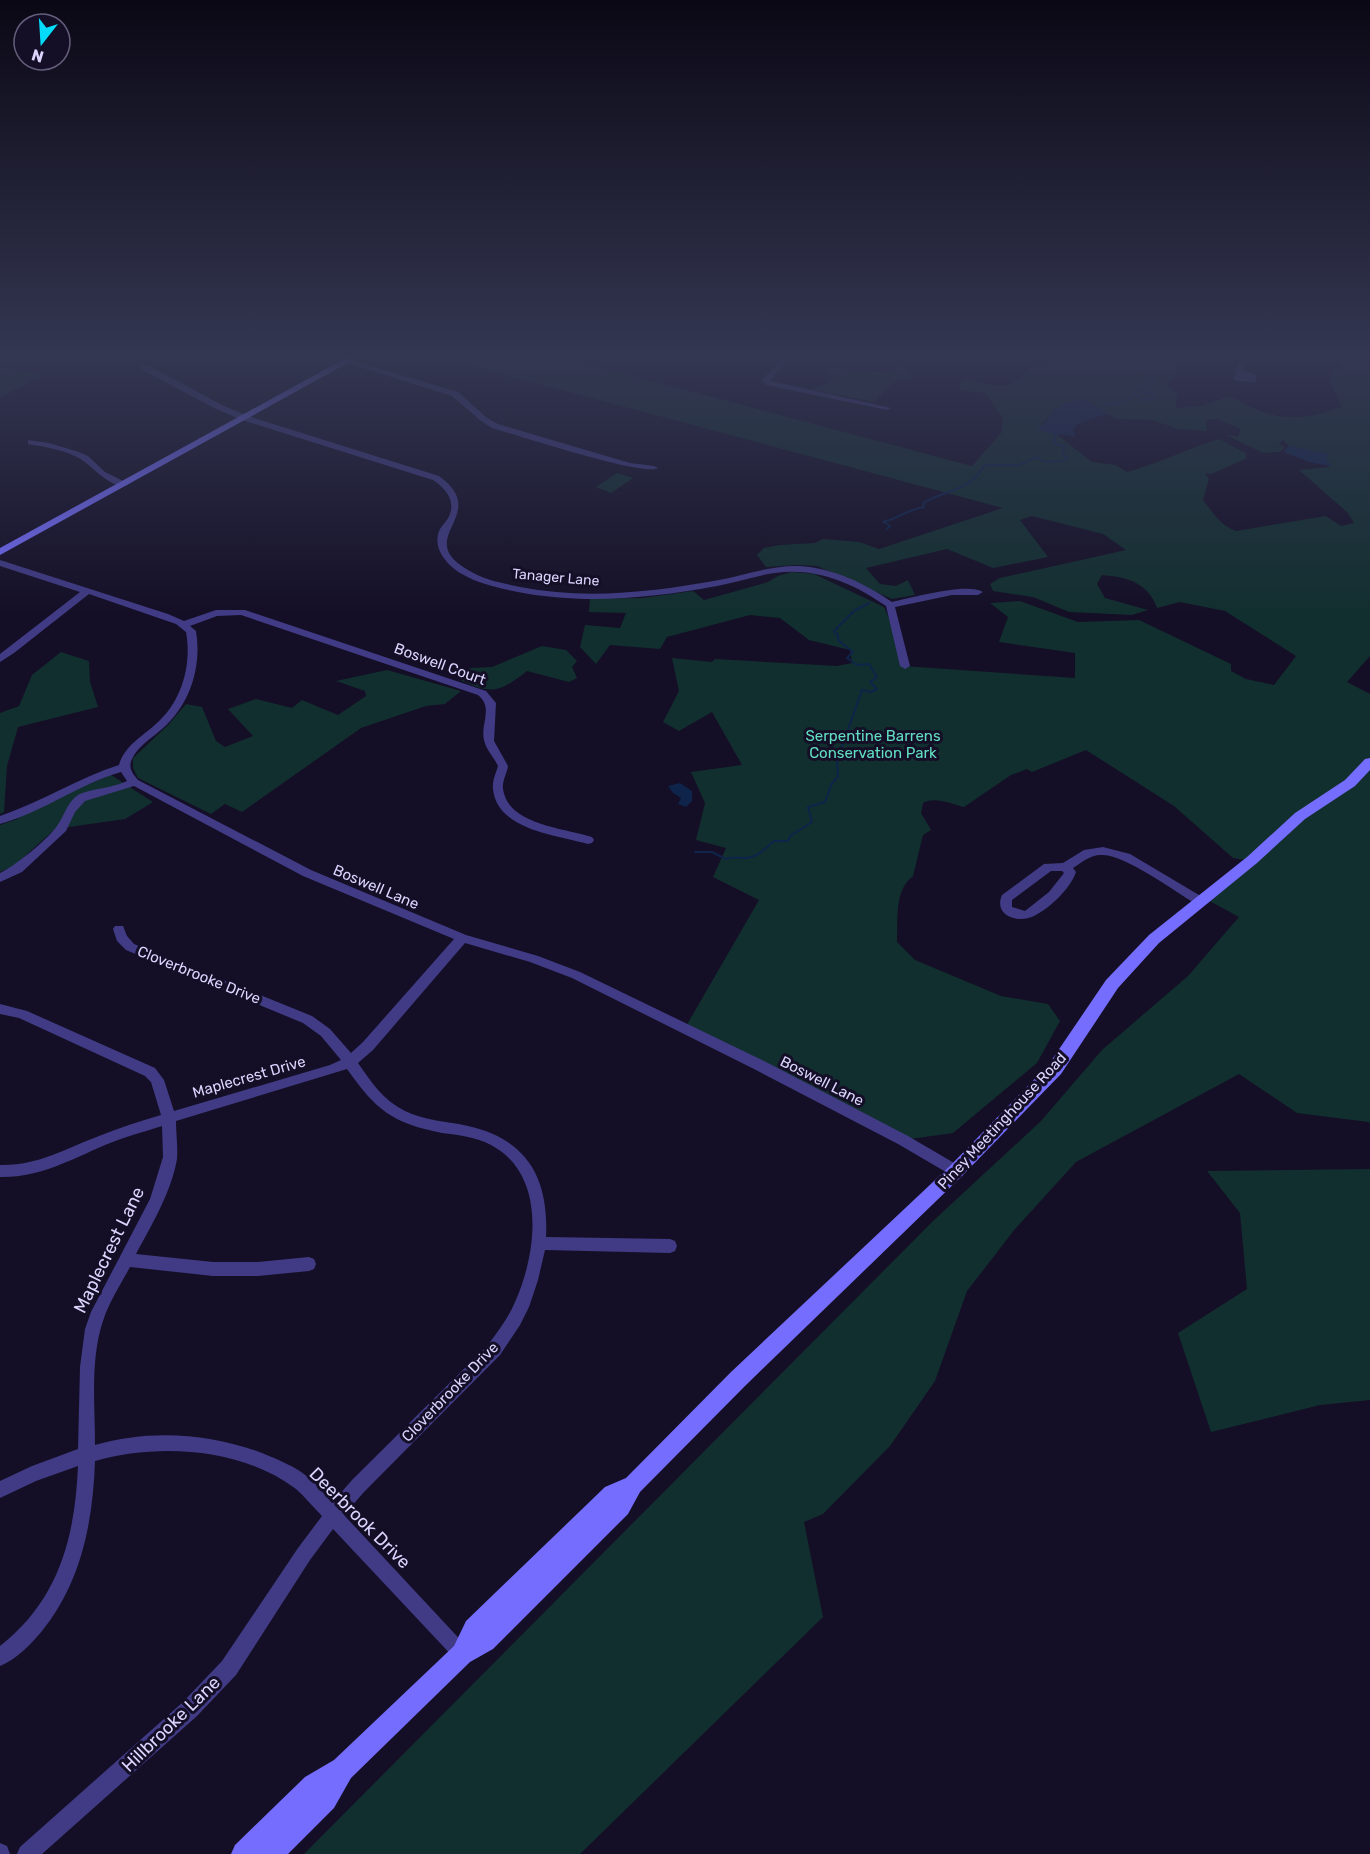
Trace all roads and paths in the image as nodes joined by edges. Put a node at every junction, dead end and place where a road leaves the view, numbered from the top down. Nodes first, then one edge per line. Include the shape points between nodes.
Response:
1 (204, 441) edge
2 (318, 441) edge
3 (545, 441) edge
4 (31, 442) dead end
5 (654, 468) dead end
6 (125, 484) junction
7 (0, 552) edge
8 (0, 563) edge
9 (86, 592) junction
10 (978, 592) dead end
11 (890, 605) junction
12 (183, 625) junction
13 (0, 659) edge
14 (905, 666) dead end
15 (1370, 762) edge
16 (124, 767) junction
17 (134, 782) junction
18 (0, 820) edge
19 (588, 840) dead end
20 (1065, 867) junction
21 (0, 878) edge
22 (1200, 901) junction
23 (119, 929) dead end
24 (462, 938) junction
25 (0, 1009) edge
26 (351, 1061) junction
27 (169, 1117) junction
28 (0, 1171) edge
29 (956, 1171) junction
30 (539, 1243) junction
31 (670, 1245) dead end
32 (126, 1260) junction
33 (309, 1264) dead end
34 (87, 1454) junction
35 (0, 1490) edge
36 (334, 1514) junction
37 (462, 1654) junction
38 (0, 1657) edge
39 (343, 1769) junction
40 (27, 1854) edge
41 (244, 1854) edge
42 (270, 1854) edge

1 - 6 main road
2 - 11 street, Tanager Lane via 441,481 455,502 454,513 443,531 444,554 462,571 487,582 546,592 624,596 797,569 831,575
3 - 5 street via 629,465
4 - 6 street via 85,458 102,474
6 - 7 main road
8 - 9 street
9 - 12 street
9 - 13 street
10 - 11 street via 952,592
11 - 14 street
12 - 16 street via 191,631 194,648 181,701 163,724 131,752
12 - 19 street, Boswell Court via 216,613 242,612 482,693 492,705 489,742 503,766 499,793 511,814 528,824
15 - 22 main road, Piney Meetinghouse Road via 1350,783 1300,816 1252,861
16 - 17 street, Boswell Lane
16 - 18 street
17 - 21 street via 81,798 62,828 18,869
17 - 24 street, Boswell Lane via 307,873
20 - 20 street via 1048,867 1006,898 1006,909 1020,915 1030,914 1067,881 1070,872
20 - 22 street via 1088,853 1114,853
22 - 29 main road, Piney Meetinghouse Road via 1154,939 1112,984 1055,1069
23 - 26 street, Cloverbrooke Drive via 129,947 313,1023
24 - 26 street, Maplecrest Drive
24 - 29 street, Boswell Lane via 576,975 761,1066
25 - 27 street, Maplecrest Lane via 22,1014 150,1072 157,1080
26 - 27 street, Maplecrest Drive
26 - 30 street, Cloverbrooke Drive via 375,1096 408,1119 480,1134 513,1152 523,1164 537,1196
27 - 28 street, Maplecrest Drive via 92,1143 34,1170
27 - 32 street, Maplecrest Lane via 170,1157 166,1174
29 - 37 main road, Piney Meetinghouse Road via 738,1379 633,1485 620,1506 485,1641
30 - 31 street
30 - 36 street, Cloverbrooke Drive via 524,1302 494,1350
32 - 33 street via 213,1269
32 - 34 street, Maplecrest Lane via 90,1335
34 - 35 street, Deerbrook Drive via 57,1462
34 - 36 street, Deerbrook Drive via 154,1444 231,1451 273,1466 304,1485
34 - 38 street, Maplecrest Lane via 78,1543 66,1577 51,1605 28,1634
36 - 37 street, Deerbrook Drive
36 - 40 street, Hillbrooke Lane via 229,1668 190,1709
37 - 39 main road, Piney Meetinghouse Road
39 - 41 main road, Piney Meetinghouse Road via 314,1786
39 - 42 main road, Piney Meetinghouse Road via 325,1799

